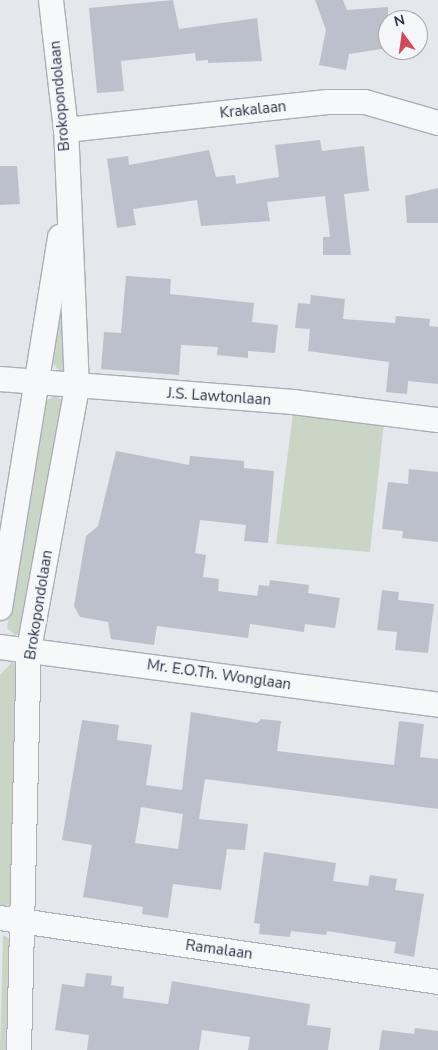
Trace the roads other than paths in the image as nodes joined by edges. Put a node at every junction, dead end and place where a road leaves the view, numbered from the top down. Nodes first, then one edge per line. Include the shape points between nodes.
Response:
1 (51, 0) edge
2 (438, 123) edge
3 (66, 130) junction
4 (66, 193) junction
5 (0, 379) edge
6 (38, 383) junction
7 (77, 388) junction
8 (438, 420) edge
9 (0, 608) edge
10 (0, 647) edge
11 (29, 649) junction
12 (438, 705) edge
13 (11, 919) edge
14 (438, 982) edge
15 (19, 1050) edge

1 - 3 street, Brokopondolaan
2 - 3 street, Krakalaan via 365,102 328,102
3 - 4 street, Brokopondolaan
4 - 6 street, Brokopondolaan
4 - 7 street, Brokopondolaan via 74,275
5 - 6 street, J.S. Lawtonlaan
6 - 7 street, J.S. Lawtonlaan
6 - 9 street, Brokopondolaan
7 - 8 street, J.S. Lawtonlaan via 293,402
7 - 11 street, Brokopondolaan
10 - 11 street, Mr. E.O.Th. Wonglaan
11 - 12 street, Mr. E.O.Th. Wonglaan
11 - 13 street, Brokopondolaan
13 - 14 street, Ramalaan
13 - 15 street, Brokopondolaan

